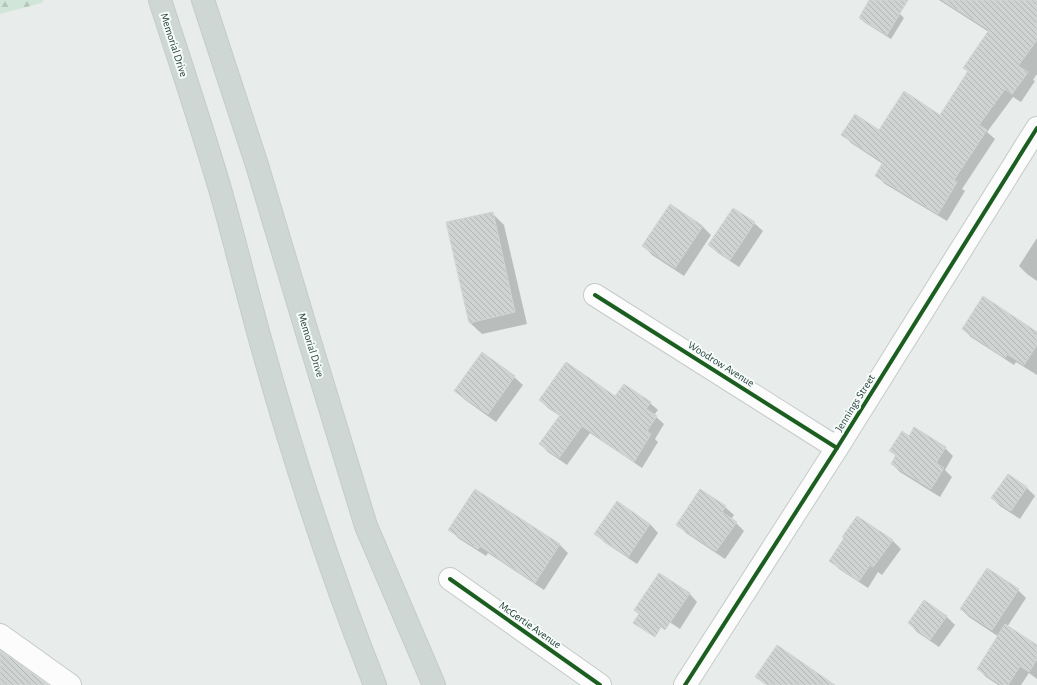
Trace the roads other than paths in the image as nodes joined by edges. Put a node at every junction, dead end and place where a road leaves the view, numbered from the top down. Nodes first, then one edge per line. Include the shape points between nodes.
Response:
1 (160, 0) edge
2 (203, 0) edge
3 (1037, 128) edge
4 (595, 296) dead end
5 (838, 448) junction
6 (450, 579) dead end
7 (0, 635) edge
8 (70, 685) edge
9 (375, 685) edge
10 (434, 685) edge
11 (600, 685) edge
12 (685, 685) edge

1 - 9 main road, Memorial Drive via 222,196 262,345 311,510
2 - 10 main road, Memorial Drive via 257,165 366,526
3 - 5 street, Jennings Street
4 - 5 street, Woodrow Avenue
5 - 12 street, Jennings Street
6 - 11 street, McGertie Avenue
7 - 8 street

